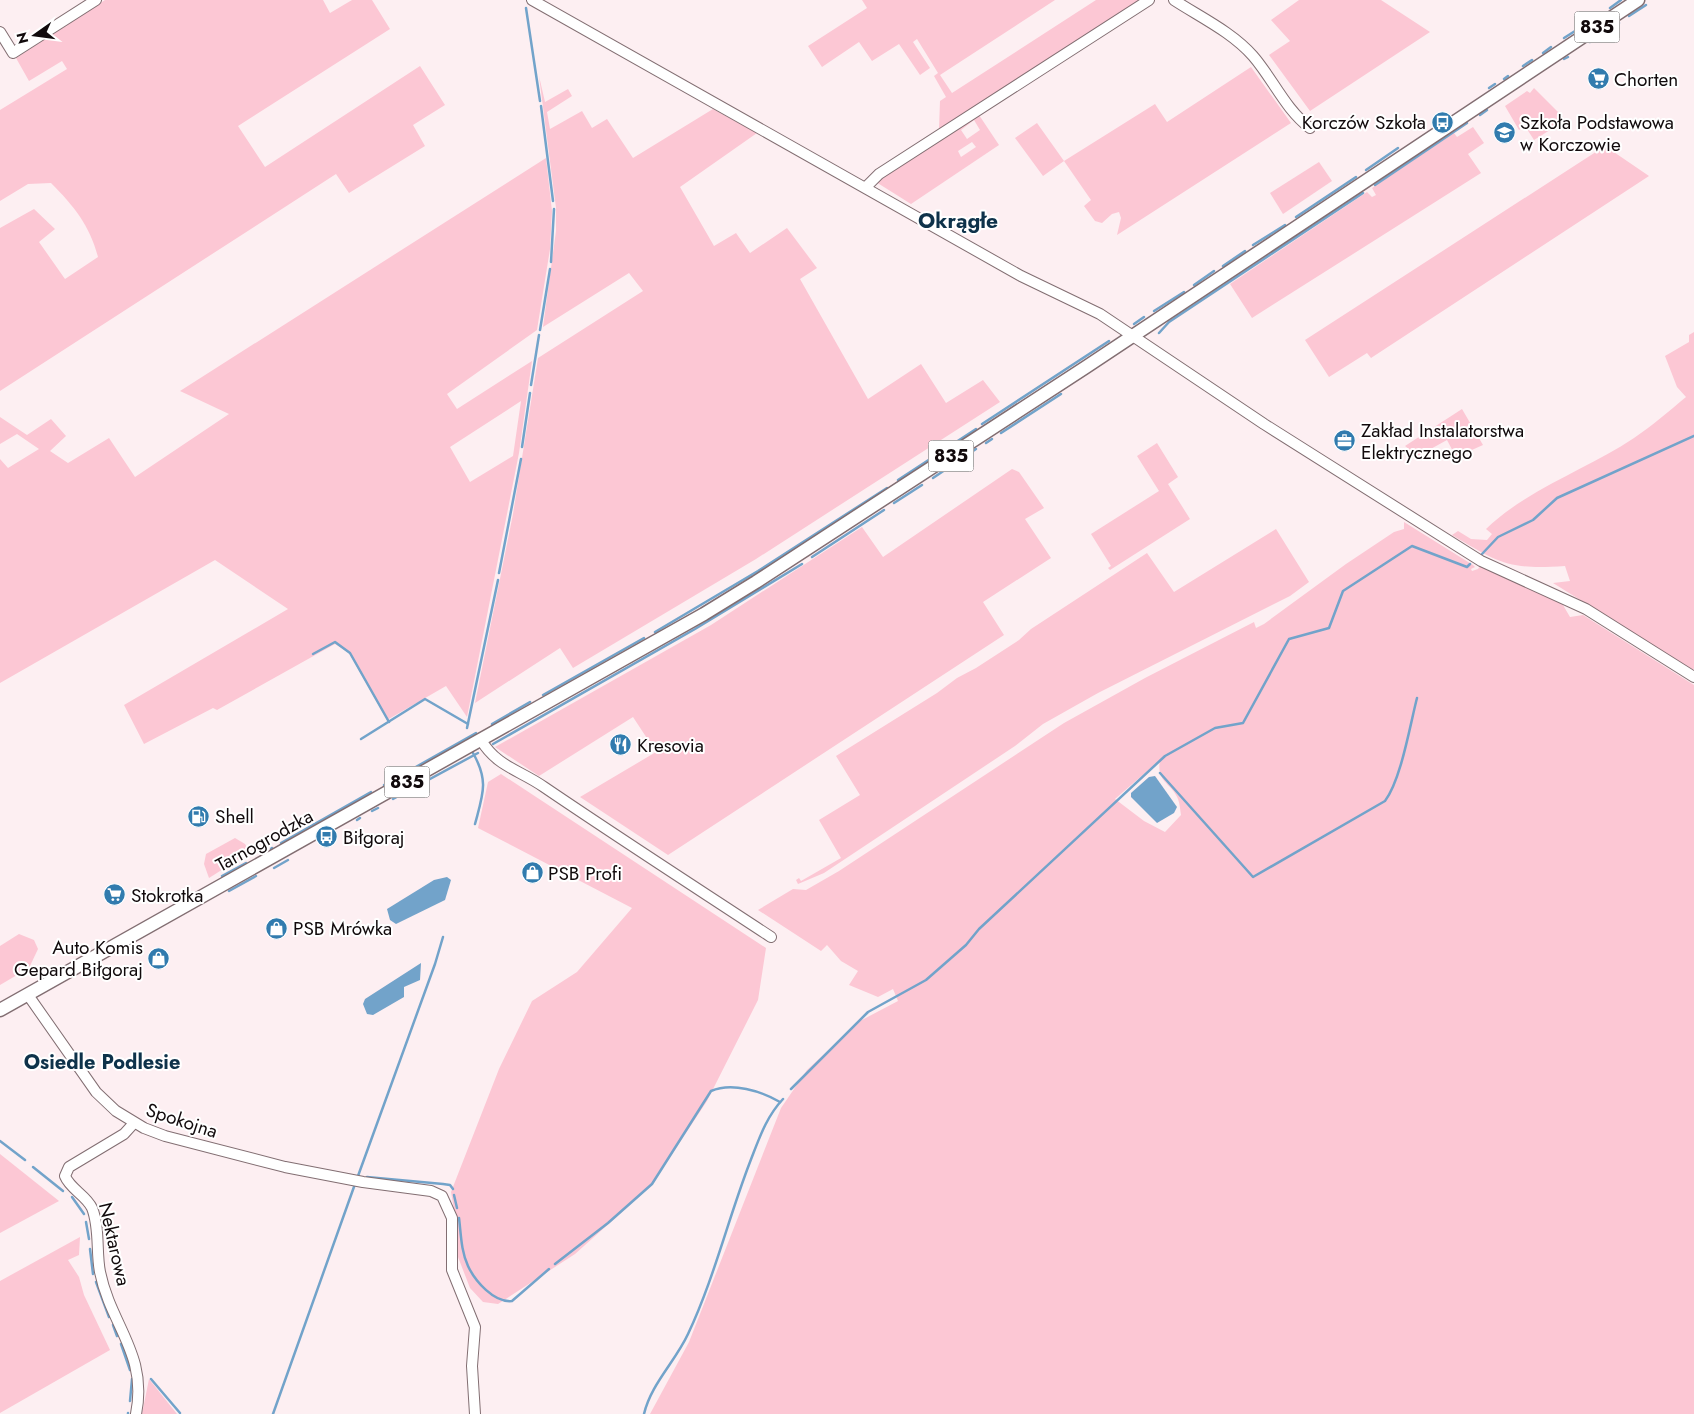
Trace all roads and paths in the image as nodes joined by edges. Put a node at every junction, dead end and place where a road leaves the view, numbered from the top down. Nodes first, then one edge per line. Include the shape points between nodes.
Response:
1 (96, 0) edge
2 (532, 0) edge
3 (1149, 0) edge
4 (1174, 0) edge
5 (1638, 0) edge
6 (0, 32) edge
7 (1310, 128) dead end
8 (866, 187) junction
9 (1132, 337) junction
10 (1694, 677) edge
11 (481, 740) junction
12 (771, 937) dead end
13 (28, 995) junction
14 (0, 1010) edge
15 (134, 1123) junction
16 (136, 1414) edge
17 (474, 1414) edge

1 - 6 street via 13,52
2 - 8 street
3 - 8 street via 879,174
4 - 7 street via 1248,50 1293,113
5 - 9 main road, 835
8 - 9 street via 1021,276 1093,310
9 - 10 street via 1481,561 1586,609
9 - 11 main road, 835 via 771,573
11 - 12 street via 490,754 505,766 538,783
11 - 13 main road, Tarnogrodzka / 835
13 - 14 main road, Tarnogrodzka / 835
13 - 15 street, Spokojna via 92,1088
15 - 16 street, Nektarowa via 124,1134 68,1167 65,1176 85,1198 94,1216 102,1277 138,1370 140,1392
15 - 17 street, Spokojna via 165,1136 251,1159 354,1180 431,1191 442,1196 447,1202 453,1225 452,1270 475,1328 472,1366

